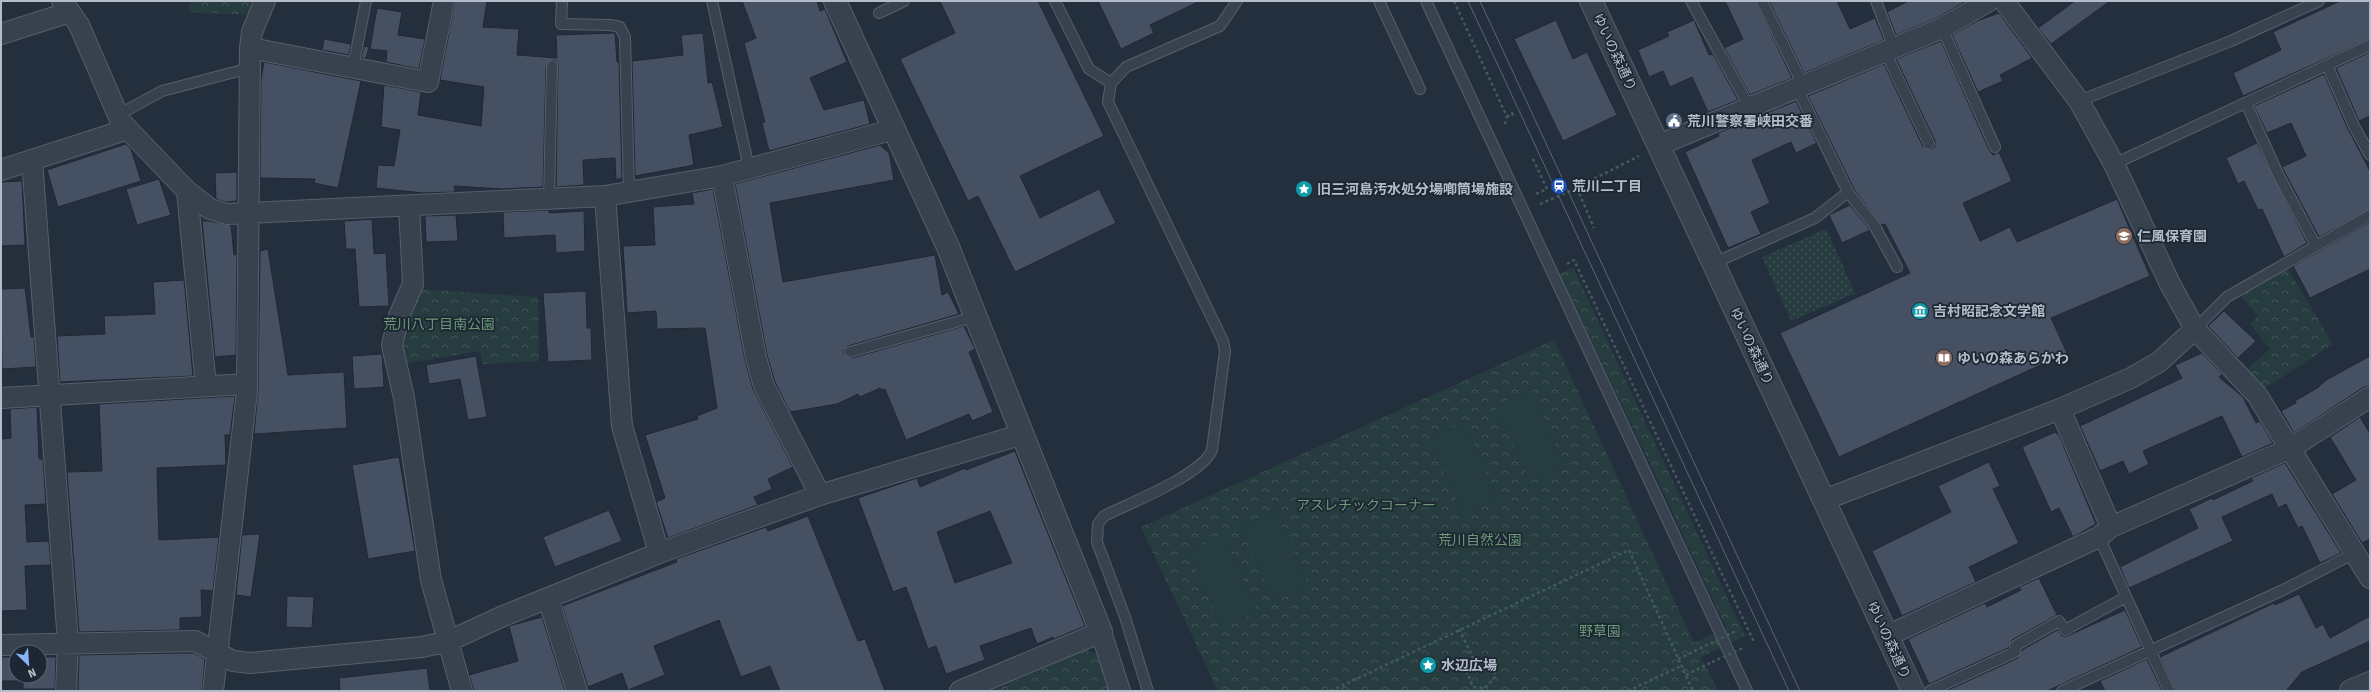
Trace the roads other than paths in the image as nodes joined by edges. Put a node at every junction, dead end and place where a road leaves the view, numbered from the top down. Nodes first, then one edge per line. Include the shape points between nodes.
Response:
1 (265, 1) edge
2 (366, 1) edge
3 (444, 1) edge
4 (562, 1) edge
5 (712, 1) edge
6 (835, 1) edge
7 (904, 1) edge
8 (1056, 1) edge
9 (1237, 1) edge
10 (1379, 1) edge
11 (1426, 1) edge
12 (1591, 1) edge
13 (1691, 1) edge
14 (1762, 1) edge
15 (1876, 1) edge
16 (1989, 1) edge
17 (2004, 1) edge
18 (2320, 1) edge
19 (66, 6) edge
20 (879, 13) dead end
21 (1942, 28) junction
22 (1, 34) edge
23 (2370, 45) edge
24 (250, 48) junction
25 (1890, 49) junction
26 (2327, 64) junction
27 (552, 66) dead end
28 (353, 67) junction
29 (250, 68) junction
30 (1111, 83) junction
31 (1800, 87) junction
32 (1420, 89) dead end
33 (2079, 101) junction
34 (2246, 103) junction
35 (1750, 108) junction
36 (123, 122) junction
37 (895, 129) junction
38 (1929, 144) dead end
39 (1658, 146) junction
40 (1995, 147) dead end
41 (2370, 155) edge
42 (32, 160) junction
43 (2114, 164) junction
44 (749, 168) junction
45 (1, 170) edge
46 (722, 176) junction
47 (187, 190) junction
48 (629, 192) junction
49 (1848, 192) junction
50 (605, 196) junction
51 (549, 199) junction
52 (409, 206) junction
53 (250, 214) junction
54 (2370, 215) edge
55 (2316, 246) junction
56 (1714, 263) junction
57 (1897, 267) dead end
58 (977, 316) junction
59 (2195, 329) junction
60 (850, 352) dead end
61 (247, 384) junction
62 (206, 386) junction
63 (50, 395) junction
64 (2370, 397) edge
65 (1, 398) edge
66 (2060, 409) junction
67 (1023, 434) junction
68 (2291, 448) junction
69 (820, 495) junction
70 (1824, 500) junction
71 (2105, 532) junction
72 (659, 553) junction
73 (2354, 554) junction
74 (2370, 578) edge
75 (2126, 597) junction
76 (548, 598) junction
77 (1101, 632) junction
78 (1887, 636) junction
79 (449, 641) junction
80 (68, 642) junction
81 (1, 645) edge
82 (2150, 649) junction
83 (217, 651) junction
84 (2370, 683) edge
85 (66, 691) edge
86 (213, 691) edge
87 (462, 691) edge
88 (577, 691) edge
89 (960, 691) edge
90 (1120, 691) edge
91 (1148, 691) edge
92 (1747, 691) edge
93 (1913, 691) edge
94 (1930, 691) edge
95 (2062, 691) edge
96 (2169, 691) edge
97 (2351, 691) edge

1 - 24 street via 252,32
2 - 28 lane
3 - 28 street via 428,82
4 - 48 lane via 561,24 620,27 625,37
5 - 44 lane
6 - 37 street
7 - 20 lane
8 - 30 lane via 1089,69
9 - 30 lane via 1220,26 1126,67
10 - 32 lane
11 - 92 lane
12 - 39 street, ゆいの森通り
13 - 35 lane
14 - 31 lane
15 - 25 lane
16 - 21 street
17 - 33 street
18 - 33 lane via 2231,41
19 - 22 street
19 - 36 street via 79,25
21 - 25 street
21 - 40 lane
23 - 26 lane
24 - 28 street
24 - 29 street
25 - 31 street
25 - 38 lane
26 - 34 lane
26 - 41 lane via 2354,126
27 - 51 lane
29 - 36 lane via 162,91
29 - 53 street
30 - 91 lane via 1108,102 1225,350 1209,457 1191,473 1104,516 1098,524 1098,542
31 - 35 street
31 - 49 lane
33 - 43 street
34 - 43 lane
34 - 55 lane via 2278,174
35 - 39 street
36 - 42 street
36 - 47 street
37 - 44 street
37 - 58 street
39 - 56 street, ゆいの森通り
42 - 45 street
42 - 63 street
43 - 59 street via 2170,284
44 - 46 street
46 - 48 street
46 - 69 street via 756,358 764,386
47 - 53 street via 210,209 227,214
47 - 62 street
48 - 50 street
49 - 56 lane via 1815,218
49 - 57 lane via 1874,225
50 - 51 street
50 - 72 street via 622,426
51 - 52 street
52 - 53 street
52 - 79 street via 413,284 399,316 392,345 404,398 431,580
53 - 61 street
54 - 55 lane
55 - 59 lane via 2227,297
56 - 70 street, ゆいの森通り
58 - 60 lane
58 - 67 street
59 - 66 street via 2159,362 2131,378
59 - 68 street via 2257,396
61 - 62 street
61 - 83 street
62 - 63 street
63 - 65 street
63 - 80 street
64 - 68 street
66 - 70 street
66 - 71 street
67 - 69 street
67 - 77 street
68 - 71 street
68 - 73 street
69 - 72 street
70 - 78 street, ゆいの森通り
71 - 75 lane
71 - 78 street
72 - 76 street
73 - 74 street
73 - 82 lane via 2283,590
75 - 82 lane
75 - 94 lane via 2065,630 2059,621 2015,646 2015,652
76 - 79 street
76 - 88 street
77 - 89 street
77 - 90 street
78 - 93 street, ゆいの森通り
79 - 83 street via 422,647 250,663 233,661
79 - 87 street
80 - 81 street
80 - 83 street via 195,641
80 - 85 street
82 - 95 lane
82 - 96 lane
83 - 86 street
84 - 97 street

